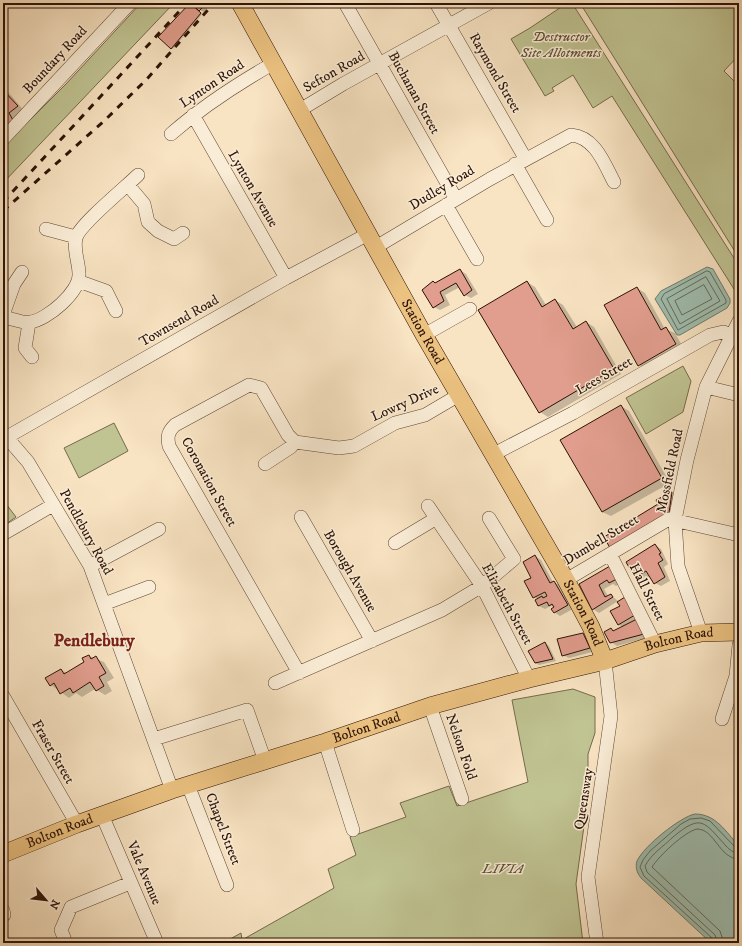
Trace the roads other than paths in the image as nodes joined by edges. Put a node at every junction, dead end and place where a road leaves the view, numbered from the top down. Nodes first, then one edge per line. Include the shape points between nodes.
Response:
1 (130, 3) edge
2 (240, 3) edge
3 (345, 3) edge
4 (436, 3) edge
5 (489, 3) edge
6 (449, 25) junction
7 (274, 63) junction
8 (379, 64) junction
9 (300, 110) junction
10 (193, 115) junction
11 (171, 134) dead end
12 (3, 139) edge
13 (520, 161) junction
14 (138, 175) dead end
15 (614, 182) dead end
16 (128, 185) junction
17 (451, 202) junction
18 (547, 220) dead end
19 (46, 229) dead end
20 (76, 237) junction
21 (177, 240) dead end
22 (372, 240) junction
23 (477, 259) dead end
24 (22, 272) dead end
25 (286, 278) junction
26 (78, 281) junction
27 (470, 309) dead end
28 (116, 311) dead end
29 (3, 317) edge
30 (739, 320) edge
31 (29, 323) junction
32 (424, 335) junction
33 (732, 335) junction
34 (32, 357) dead end
35 (706, 388) junction
36 (459, 395) junction
37 (739, 395) edge
38 (5, 435) edge
39 (295, 442) junction
40 (494, 454) junction
41 (265, 464) dead end
42 (53, 505) junction
43 (428, 506) dead end
44 (301, 517) dead end
45 (489, 518) dead end
46 (435, 519) junction
47 (675, 520) junction
48 (159, 529) dead end
49 (3, 534) edge
50 (739, 536) edge
51 (394, 543) dead end
52 (610, 554) junction
53 (90, 566) junction
54 (566, 580) junction
55 (482, 586) junction
56 (149, 587) dead end
57 (104, 604) junction
58 (739, 632) edge
59 (701, 633) junction
60 (372, 641) junction
61 (655, 644) junction
62 (739, 645) edge
63 (604, 661) junction
64 (299, 673) junction
65 (529, 679) junction
66 (275, 683) dead end
67 (3, 696) edge
68 (430, 706) junction
69 (722, 719) dead end
70 (154, 739) junction
71 (325, 742) junction
72 (265, 761) junction
73 (188, 785) junction
74 (172, 790) junction
75 (462, 799) dead end
76 (102, 815) junction
77 (76, 824) junction
78 (353, 830) dead end
79 (3, 854) edge
80 (130, 883) junction
81 (227, 885) dead end
82 (66, 943) edge
83 (157, 943) edge
84 (596, 943) edge

1 - 12 street, Boundary Road
2 - 7 main road, Station Road
3 - 8 street, Buchanan Street
4 - 6 street, Raymond Street
5 - 6 street, Sefton Road
6 - 8 street, Sefton Road
6 - 13 street, Raymond Street
7 - 9 main road, Station Road
7 - 10 street, Lynton Road via 231,87
8 - 9 street, Sefton Road
8 - 17 street, Buchanan Street
9 - 22 main road, Station Road
10 - 11 street, Lynton Road
10 - 25 street, Lynton Avenue
13 - 15 street, Dudley Road via 571,135 578,135 594,147
13 - 17 street, Dudley Road
13 - 18 street, Raymond Street
14 - 16 street
16 - 20 street via 84,226
16 - 21 street via 144,204 148,222 158,231
17 - 22 street, Dudley Road
17 - 23 street, Buchanan Street
19 - 20 street
20 - 26 street via 75,250 80,275
22 - 25 street, Townsend Road
22 - 32 main road, Station Road
24 - 29 street via 14,284
25 - 38 street, Townsend Road
26 - 28 street via 106,291
26 - 31 street via 75,289 48,316
27 - 32 street
29 - 31 street
30 - 33 street, Mossfield Road
31 - 34 street via 25,348
32 - 36 main road, Station Road
33 - 35 street, Mossfield Road
33 - 40 street, Lees Street via 723,332 710,335 573,413
35 - 37 street
35 - 47 street, Mossfield Road via 687,460
36 - 39 street, Lowry Drive via 425,415 395,422 354,446 338,448
36 - 40 main road, Station Road
38 - 42 street, Pendlebury Road via 28,462
39 - 41 street via 292,447
39 - 64 street, Coronation Street via 288,435 261,388 249,385 175,425 168,434 169,446
40 - 54 main road, Station Road
42 - 49 street
42 - 53 street, Pendlebury Road
43 - 46 street, Elizabeth Street
44 - 60 street, Borough Avenue
45 - 55 street via 514,559
46 - 51 street
46 - 55 street, Elizabeth Street
47 - 50 street
47 - 52 street, Dumbell Street via 669,519
47 - 59 street, Mossfield Road via 678,566
48 - 53 street
52 - 54 street, Dumbell Street
52 - 61 street, Hall Street
53 - 57 street, Pendlebury Road
54 - 63 main road, Station Road via 594,632
55 - 60 street via 442,610
55 - 65 street, Elizabeth Street
56 - 57 street
57 - 70 street, Pendlebury Road
58 - 59 main road, Bolton Road
59 - 61 main road, Bolton Road
60 - 64 street
61 - 63 main road, Bolton Road
62 - 69 street via 736,676
63 - 65 main road, Bolton Road
63 - 84 street, Queensway via 611,716 588,877
64 - 66 street
65 - 68 main road, Bolton Road
67 - 77 street, Fraser Street
68 - 71 main road, Bolton Road
68 - 75 street, Nelson Fold
70 - 72 street via 247,710
70 - 74 street, Pendlebury Road
71 - 72 main road, Bolton Road
71 - 78 street
72 - 73 main road, Bolton Road
73 - 74 main road, Bolton Road
73 - 81 street, Chapel Street
74 - 76 main road, Bolton Road
76 - 77 main road, Bolton Road
76 - 80 street, Vale Avenue
77 - 79 main road, Bolton Road
80 - 82 street via 71,907 61,930
80 - 83 street, Vale Avenue

